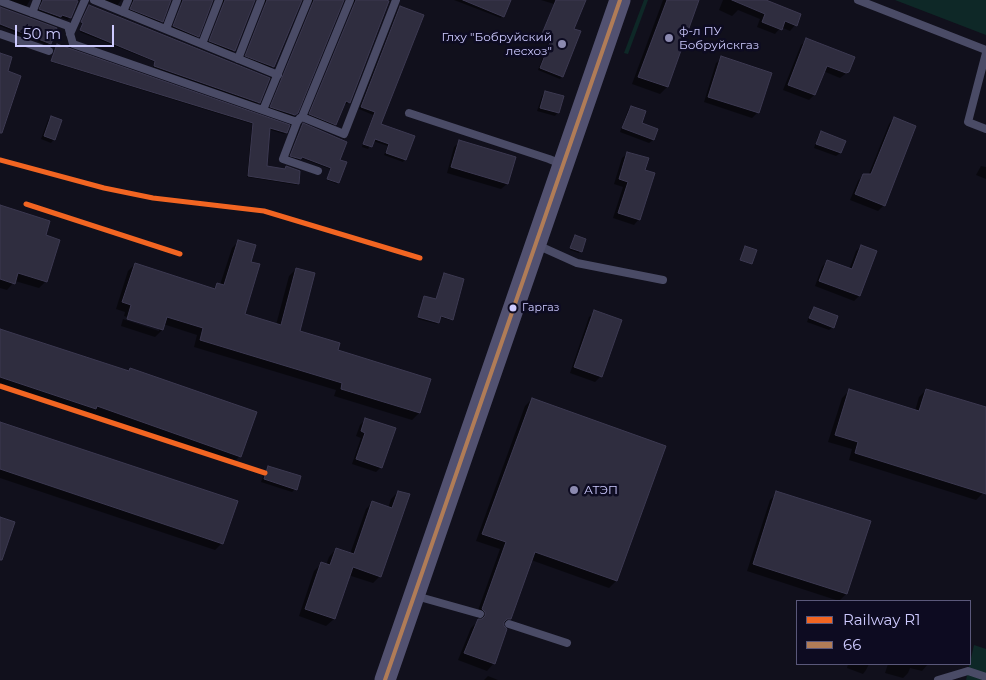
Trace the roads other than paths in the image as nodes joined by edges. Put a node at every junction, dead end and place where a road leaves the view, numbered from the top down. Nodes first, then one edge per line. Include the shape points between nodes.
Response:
1 (37, 0) edge
2 (85, 0) edge
3 (94, 0) edge
4 (128, 0) edge
5 (177, 0) edge
6 (220, 0) edge
7 (261, 0) edge
8 (308, 0) edge
9 (350, 0) edge
10 (396, 0) edge
11 (620, 0) edge
12 (858, 0) edge
13 (0, 1) edge
14 (123, 12) junction
15 (32, 13) junction
16 (166, 30) junction
17 (0, 34) edge
18 (70, 34) junction
19 (202, 44) junction
20 (49, 51) dead end
21 (986, 51) edge
22 (238, 59) junction
23 (278, 75) junction
24 (263, 110) junction
25 (409, 113) dead end
26 (300, 119) junction
27 (986, 129) edge
28 (563, 165) junction
29 (318, 172) dead end
30 (536, 244) junction
31 (663, 280) dead end
32 (414, 596) junction
33 (480, 614) dead end
34 (509, 624) dead end
35 (566, 643) dead end
36 (986, 677) edge
37 (385, 680) edge
38 (938, 680) edge

1 - 15 lane
2 - 18 lane
3 - 14 lane
4 - 14 lane
5 - 16 lane
6 - 19 lane
7 - 22 lane
8 - 23 lane
9 - 26 lane
10 - 26 lane via 344,134
11 - 28 main road
12 - 21 lane
13 - 15 lane
14 - 16 lane
15 - 18 lane via 68,26
16 - 19 lane
17 - 20 lane
18 - 24 lane via 73,44
19 - 22 lane
21 - 27 lane via 968,122
22 - 23 lane
23 - 24 lane
24 - 26 lane
25 - 28 lane
26 - 29 lane via 283,159
28 - 30 main road
30 - 31 lane via 577,263
30 - 32 main road
32 - 33 lane
32 - 37 main road
34 - 35 lane
36 - 38 lane via 968,671

